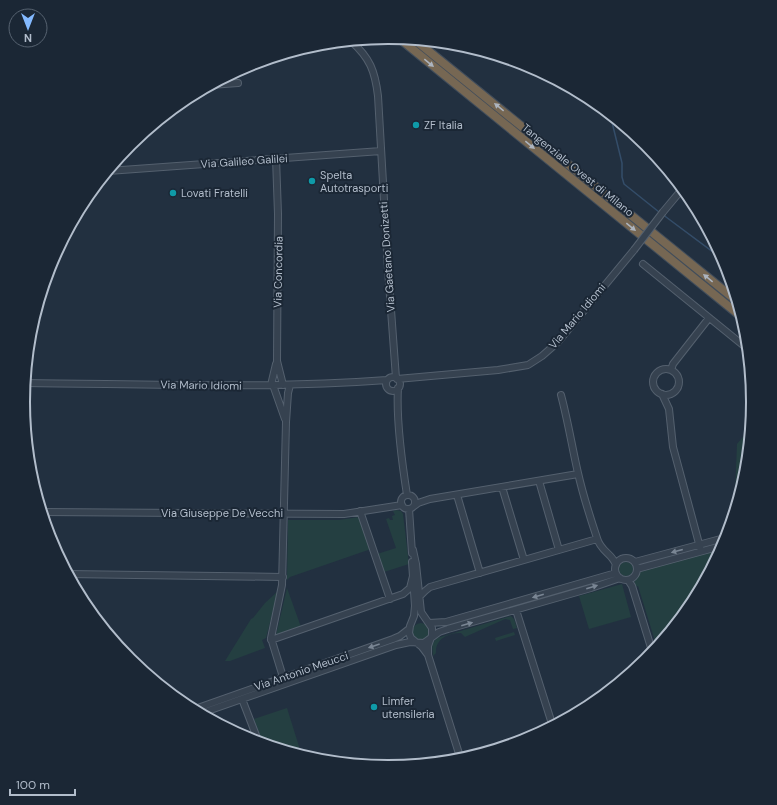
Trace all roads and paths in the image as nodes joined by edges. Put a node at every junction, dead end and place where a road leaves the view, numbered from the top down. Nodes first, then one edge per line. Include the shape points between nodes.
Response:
1 (407, 45) edge
2 (357, 46) edge
3 (422, 46) edge
4 (238, 83) dead end
5 (224, 84) edge
6 (381, 151) junction
7 (276, 158) junction
8 (115, 170) edge
9 (679, 192) edge
10 (643, 264) dead end
11 (731, 296) edge
12 (735, 312) edge
13 (709, 318) junction
14 (742, 344) edge
15 (277, 361) junction
16 (671, 370) junction
17 (408, 378) junction
18 (391, 380) junction
19 (31, 383) edge
20 (272, 385) junction
21 (283, 385) junction
22 (290, 385) junction
23 (399, 387) junction
24 (391, 391) junction
25 (674, 392) junction
26 (662, 394) junction
27 (561, 395) dead end
28 (398, 401) junction
29 (668, 409) junction
30 (286, 422) junction
31 (578, 474) junction
32 (538, 481) junction
33 (502, 487) junction
34 (457, 495) junction
35 (410, 496) junction
36 (430, 499) junction
37 (402, 505) junction
38 (411, 508) junction
39 (360, 511) junction
40 (47, 512) edge
41 (285, 514) junction
42 (597, 539) junction
43 (720, 539) edge
44 (699, 544) junction
45 (716, 548) edge
46 (413, 550) junction
47 (559, 550) junction
48 (701, 552) junction
49 (610, 555) junction
50 (622, 559) junction
51 (524, 560) junction
52 (635, 562) junction
53 (616, 565) junction
54 (637, 569) junction
55 (616, 572) junction
56 (480, 573) junction
57 (74, 574) edge
58 (80, 574) junction
59 (74, 575) edge
60 (413, 576) junction
61 (282, 577) junction
62 (620, 578) junction
63 (630, 579) junction
64 (418, 582) junction
65 (430, 588) junction
66 (403, 594) junction
67 (390, 598) junction
68 (417, 598) junction
69 (516, 610) junction
70 (427, 622) junction
71 (410, 626) junction
72 (431, 637) junction
73 (271, 640) junction
74 (416, 642) junction
75 (651, 647) edge
76 (428, 655) junction
77 (283, 678) junction
78 (242, 699) junction
79 (200, 707) edge
80 (206, 711) edge
81 (551, 722) edge
82 (256, 736) edge
83 (459, 754) edge

1 -> 12 highway, Tangenziale Ovest di Milano
2 - 6 street, Via Gaetano Donizetti via 368,60 376,81
11 -> 3 highway, Tangenziale Ovest di Milano
4 - 5 street
6 - 7 street, Via Galileo Galilei
6 - 18 street, Via Gaetano Donizetti via 394,364
7 - 8 street, Via Galileo Galilei
7 - 15 street, Via Concordia
9 - 17 street, Via Mario Idiomi, bridge via 558,342 542,356 528,365 498,370
10 - 13 street
13 - 14 street
13 - 16 street
15 - 20 street
15 - 21 street, Via Concordia
16 - 25 street via 679,378 679,386
16 - 26 street via 662,370 655,376 655,388
17 - 18 street, Via Mario Idiomi
17 - 23 street
18 - 22 street, Via Mario Idiomi
18 - 23 street
18 - 24 street via 387,389
19 - 20 street, Via Mario Idiomi
20 - 21 street, Via Mario Idiomi
20 - 30 street
21 - 22 street, Via Mario Idiomi
22 - 30 street
23 - 24 street
23 - 28 street
24 - 28 street
25 - 26 street
25 - 29 street
26 - 29 street
27 - 31 street
28 - 35 street
29 - 44 street via 673,447
30 - 41 street
31 - 32 street
31 - 42 street
32 - 33 street
32 - 47 street
33 - 34 street
33 - 51 street
34 - 36 street
34 - 56 street
35 - 36 street
35 - 37 street via 403,497
35 - 38 street via 415,502
36 - 38 street
37 - 38 street via 404,508
37 - 39 street, Via Giuseppe De Vecchi
38 - 46 street
39 - 41 street, Via Giuseppe De Vecchi via 344,514
39 - 67 street
40 - 41 street, Via Giuseppe De Vecchi
41 - 61 street
42 - 47 street
42 - 49 street via 603,550
43 - 44 street
44 - 48 street
44 -> 52 street
45 - 48 street
46 - 60 street
46 - 64 street
47 - 51 street
48 - 54 street
49 - 50 street
49 - 53 street
50 - 52 street via 629,558
50 - 53 street
51 - 56 street
52 - 54 street
53 - 55 street
54 - 63 street via 635,576
55 - 62 street
55 -> 70 street via 446,622
56 - 65 street
57 - 58 street
58 - 59 street
58 - 61 street
60 - 66 street via 410,588
60 - 68 street
61 - 73 street
62 - 63 street
69 -> 62 street
63 - 75 street
64 - 65 street
64 - 68 street
65 - 68 street
66 - 67 street
66 - 68 street
67 - 73 street
68 - 70 street
68 - 71 street
72 -> 69 street via 448,629
69 - 81 street
70 - 71 street via 418,620
70 - 72 street via 432,628
71 - 74 street via 409,636
71 -> 77 street, Via Antonio Meucci via 393,639
72 - 74 street via 424,643
72 - 76 street
73 - 77 street
74 - 76 street
74 - 78 street, Via Antonio Meucci via 396,645
76 - 83 street
77 - 79 street, Via Antonio Meucci
78 - 80 street, Via Antonio Meucci
78 - 82 street

